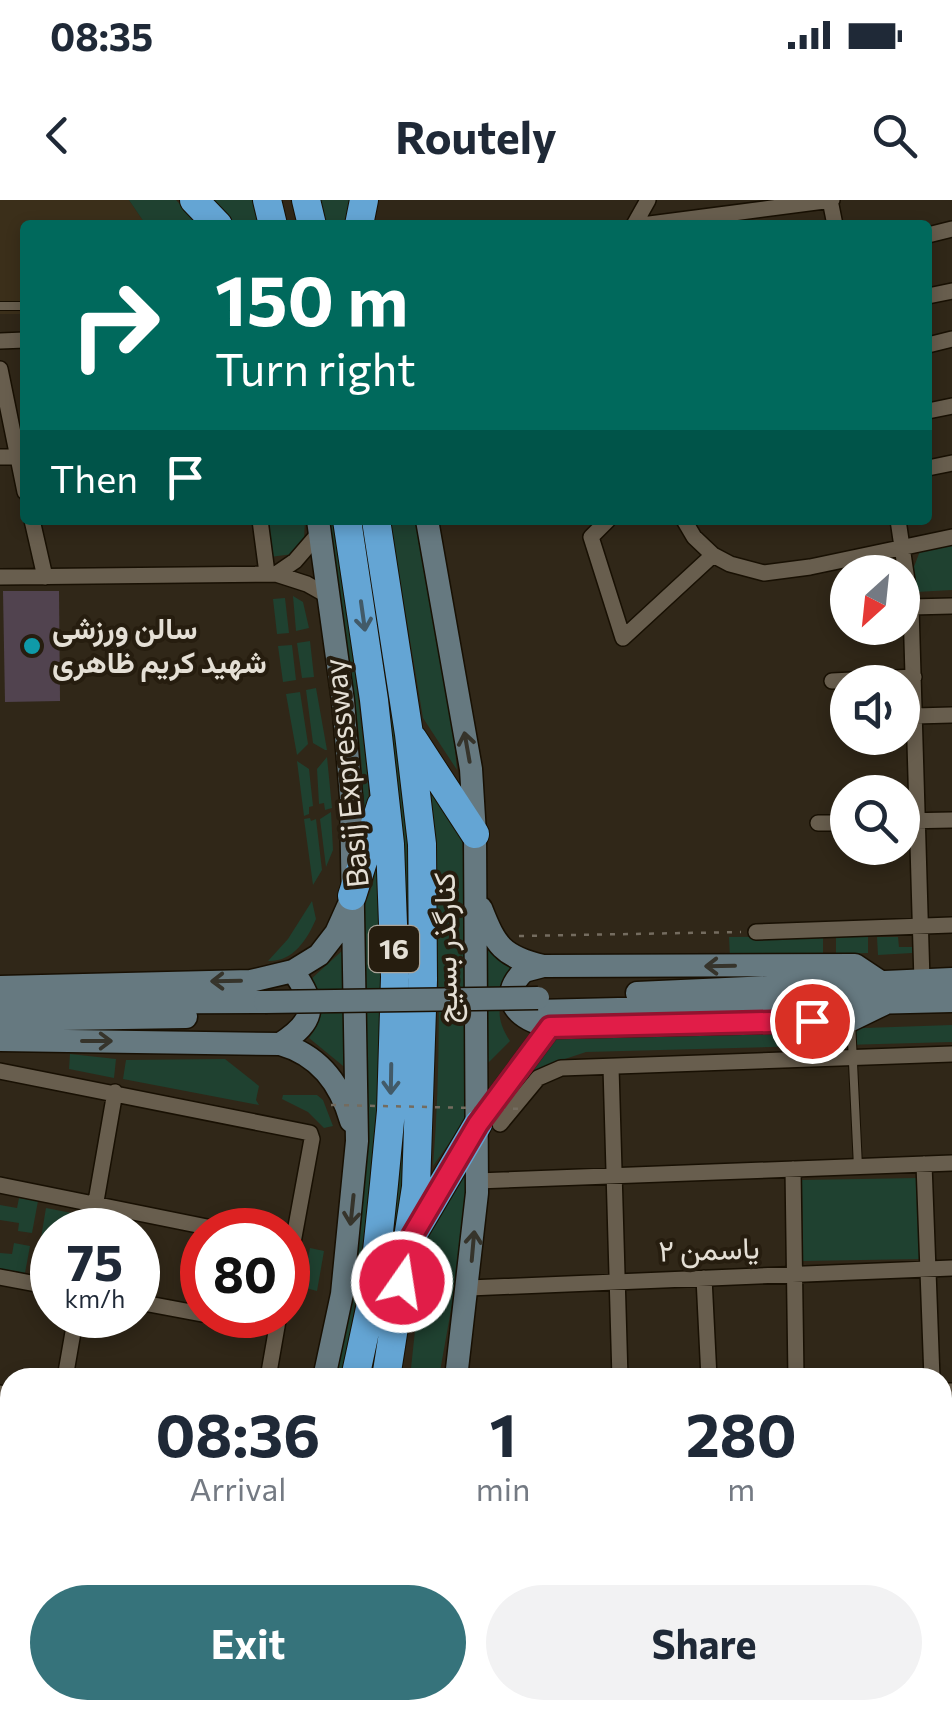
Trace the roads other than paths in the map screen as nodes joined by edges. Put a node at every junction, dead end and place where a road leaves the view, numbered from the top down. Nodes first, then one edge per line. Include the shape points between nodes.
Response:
1 (194, 200) edge
2 (830, 200) edge
3 (213, 220) edge
4 (676, 220) edge
5 (0, 369) edge
6 (14, 457) edge
7 (33, 525) edge
8 (261, 525) edge
9 (349, 525) edge
10 (377, 525) edge
11 (427, 525) edge
12 (603, 525) edge
13 (687, 525) edge
14 (899, 525) edge
15 (319, 526) edge
16 (952, 537) edge
17 (904, 548) junction
18 (714, 555) junction
19 (905, 555) edge
20 (272, 574) junction
21 (0, 577) edge
22 (45, 577) junction
23 (330, 597) junction
24 (920, 606) edge
25 (952, 606) edge
26 (920, 716) edge
27 (952, 716) edge
28 (409, 734) junction
29 (384, 794) junction
30 (952, 820) edge
31 (920, 821) joint
32 (818, 824) dead end
33 (830, 824) edge
34 (475, 834) junction
35 (476, 892) junction
36 (352, 896) junction
37 (952, 925) edge
38 (921, 926) junction
39 (756, 932) road end
40 (543, 966) junction
41 (293, 971) junction
42 (952, 980) edge
43 (922, 981) junction
44 (0, 987) edge
45 (883, 993) junction
46 (952, 1001) edge
47 (0, 1003) edge
48 (856, 1003) junction
49 (265, 1009) junction
50 (541, 1012) junction
51 (0, 1020) edge
52 (0, 1040) edge
53 (280, 1044) junction
54 (952, 1054) edge
55 (852, 1057) junction
56 (611, 1066) junction
57 (0, 1071) edge
58 (116, 1092) junction
59 (489, 1124) junction
60 (357, 1141) junction
61 (952, 1163) edge
62 (924, 1164) junction
63 (858, 1167) junction
64 (792, 1169) junction
65 (616, 1176) junction
66 (477, 1181) junction
67 (0, 1186) edge
68 (95, 1205) junction
69 (95, 1208) edge
70 (297, 1208) edge
71 (180, 1222) edge
72 (408, 1243) junction
73 (952, 1268) edge
74 (927, 1269) junction
75 (794, 1274) junction
76 (0, 1277) edge
77 (704, 1278) junction
78 (617, 1282) junction
79 (30, 1283) edge
80 (469, 1288) junction
81 (72, 1338) edge
82 (275, 1338) edge
83 (66, 1368) edge
84 (270, 1368) edge
85 (326, 1368) edge
86 (357, 1368) edge
87 (388, 1368) edge
88 (457, 1368) edge
89 (620, 1368) edge
90 (708, 1368) edge
91 (796, 1368) edge
92 (932, 1368) edge

1 - 3 highway
2 - 4 street
5 - 6 street
7 - 22 street
8 - 20 street
9 -> 29 highway, Basij Expressway / 16
10 - 28 highway, Basij Expressway / 16
34 -> 11 main road, کنارگذر بسیج via 472,770
12 - 18 street via 590,537 622,638
13 - 18 street
14 - 17 street
15 - 20 street via 296,562
15 - 23 main road
16 - 17 street
17 - 18 street via 764,574
17 - 19 street
20 - 22 street
20 - 23 street
21 - 22 street
23 - 36 main road via 352,798
24 - 25 street
26 - 27 street
28 - 34 highway
28 - 72 highway, Basij Expressway / 16 via 422,844 423,980
29 - 36 highway
29 -> 86 highway, Basij Expressway / 16 via 395,978 391,1111 372,1299
30 - 31 street
31 - 38 street
32 - 33 street
34 - 35 main road, کنارگذر بسیج
35 - 40 main road via 502,950
35 - 59 main road, کنارگذر بسیج
36 - 41 main road via 319,955
36 - 60 main road
37 - 38 street
38 - 39 street
38 - 43 street
45 -> 40 main road via 855,965
40 - 50 main road via 524,971 511,997 528,1021
41 -> 44 main road via 251,981
41 - 53 main road via 310,1000 310,1016
42 - 43 main road
43 - 45 main road
45 - 46 main road
45 - 48 main road
47 - 49 main road
48 - 50 main road
48 - 50 main road
48 - 55 lane
49 - 50 main road, bridge
49 - 51 main road
50 - 59 main road
52 -> 53 main road
53 - 60 main road via 325,1067 345,1100
54 - 55 street
55 - 56 street
55 - 63 lane
56 - 59 street via 548,1072
56 - 65 street
57 - 58 street
58 - 68 street
58 - 70 street via 310,1133
59 - 66 main road, کنارگذر بسیج
59 - 72 highway
60 -> 85 main road via 342,1294
61 - 62 street
62 - 63 street
62 - 74 street
63 - 64 street
64 - 65 street
64 - 75 street
65 - 66 street
65 - 78 street
80 -> 66 main road, کنارگذر بسیج
67 - 68 street
68 - 69 street
68 - 71 street
72 - 87 highway, Basij Expressway / 16
73 - 74 street, یاسمن ۲
74 - 75 street, یاسمن ۲
74 - 92 street
75 - 77 street, یاسمن ۲
75 - 91 street
76 - 79 street
77 - 78 street, یاسمن ۲
77 - 90 street
78 - 80 street, یاسمن ۲
78 - 89 street
80 - 88 main road, کنارگذر بسیج
81 - 83 street
82 - 84 street

